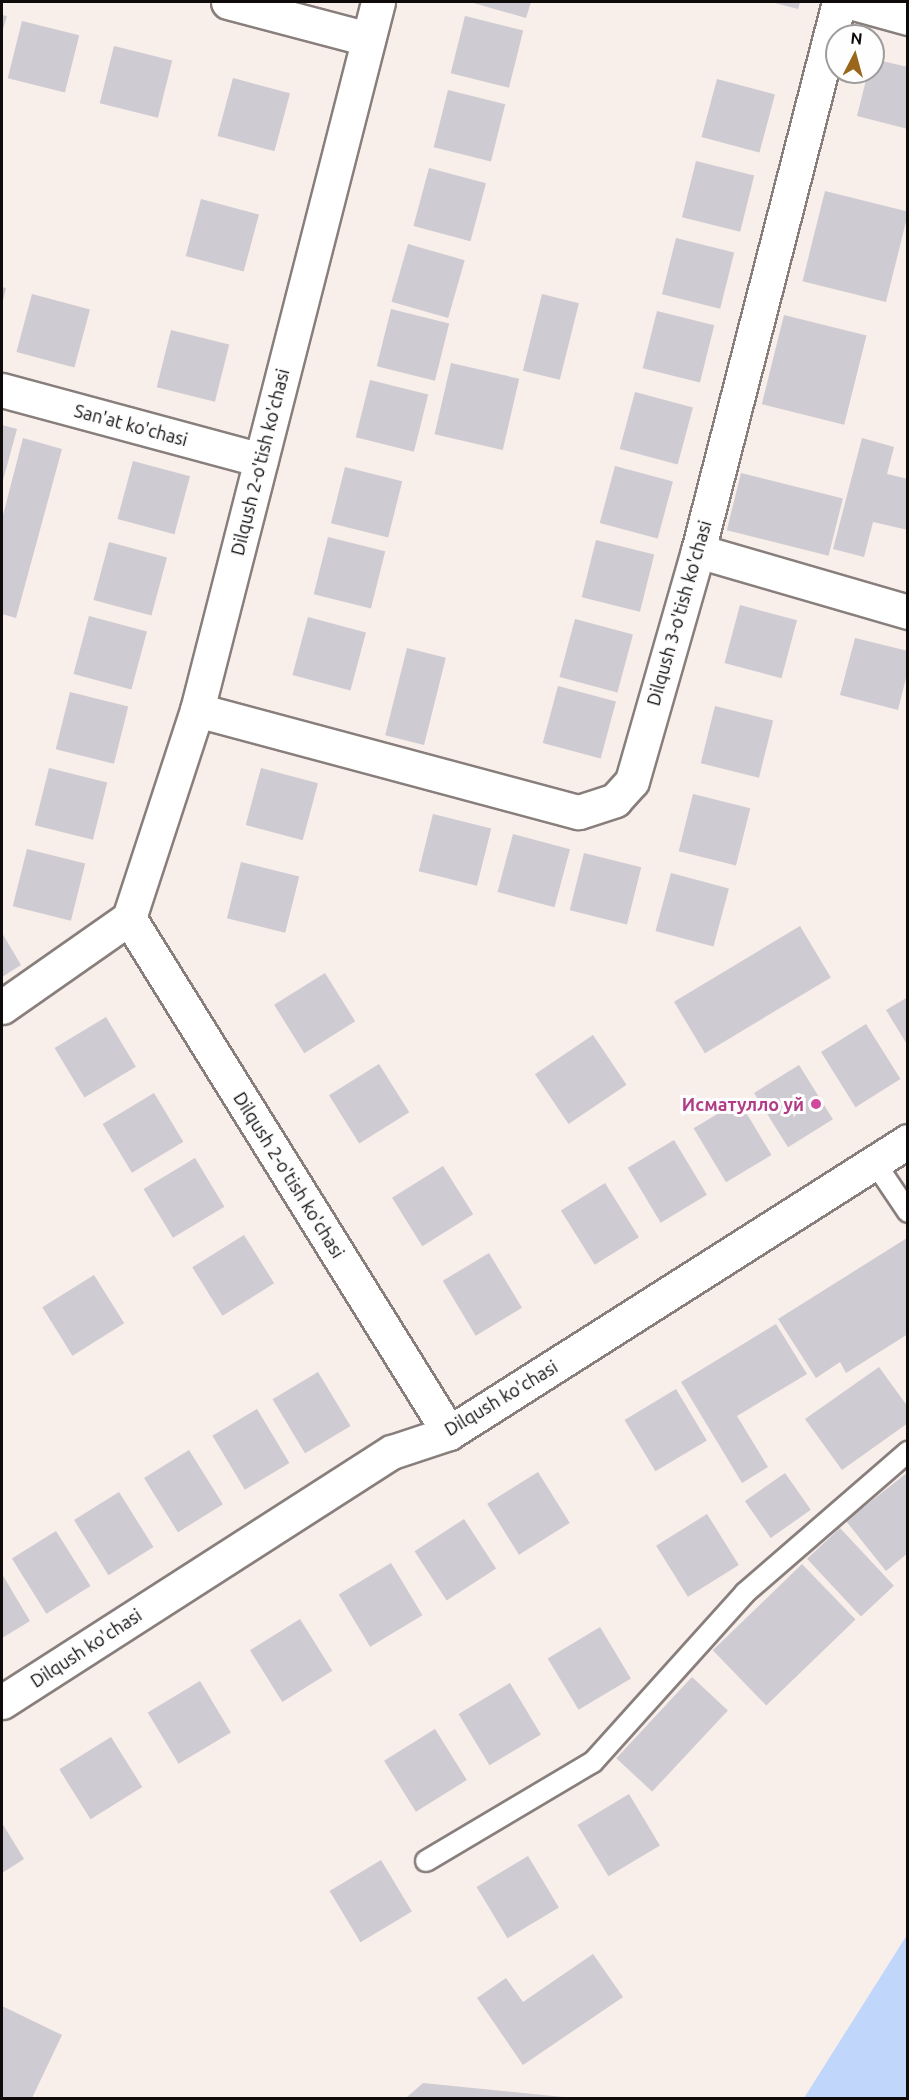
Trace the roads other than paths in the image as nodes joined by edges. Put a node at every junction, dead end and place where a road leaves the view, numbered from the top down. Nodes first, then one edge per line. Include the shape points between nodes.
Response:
1 (228, 2) edge
2 (378, 2) edge
3 (839, 2) edge
4 (850, 2) edge
5 (908, 18) edge
6 (368, 39) junction
7 (2, 390) edge
8 (261, 460) junction
9 (698, 551) junction
10 (908, 612) edge
11 (197, 710) junction
12 (129, 918) junction
13 (2, 1007) edge
14 (908, 1141) edge
15 (875, 1163) junction
16 (908, 1212) edge
17 (449, 1433) junction
18 (908, 1452) edge
19 (2, 1702) edge
20 (426, 1861) dead end

1 - 6 street
2 - 6 street, Dilqush 2-o'tish ko'chasi
3 - 9 street, Dilqush 3-o'tish ko'chasi
4 - 5 street
6 - 8 street, Dilqush 2-o'tish ko'chasi
7 - 8 street, San'at ko'chasi
8 - 11 street, Dilqush 2-o'tish ko'chasi
9 - 10 street
9 - 11 street, Dilqush 3-o'tish ko'chasi via 632,782 615,800 579,812
11 - 12 street, Dilqush 2-o'tish ko'chasi
12 - 13 street
12 - 17 street, Dilqush 2-o'tish ko'chasi
14 - 15 street, Dilqush ko'chasi
15 - 16 lane
15 - 17 street, Dilqush ko'chasi
17 - 19 street, Dilqush ko'chasi via 392,1452
18 - 20 lane via 745,1593 593,1762

